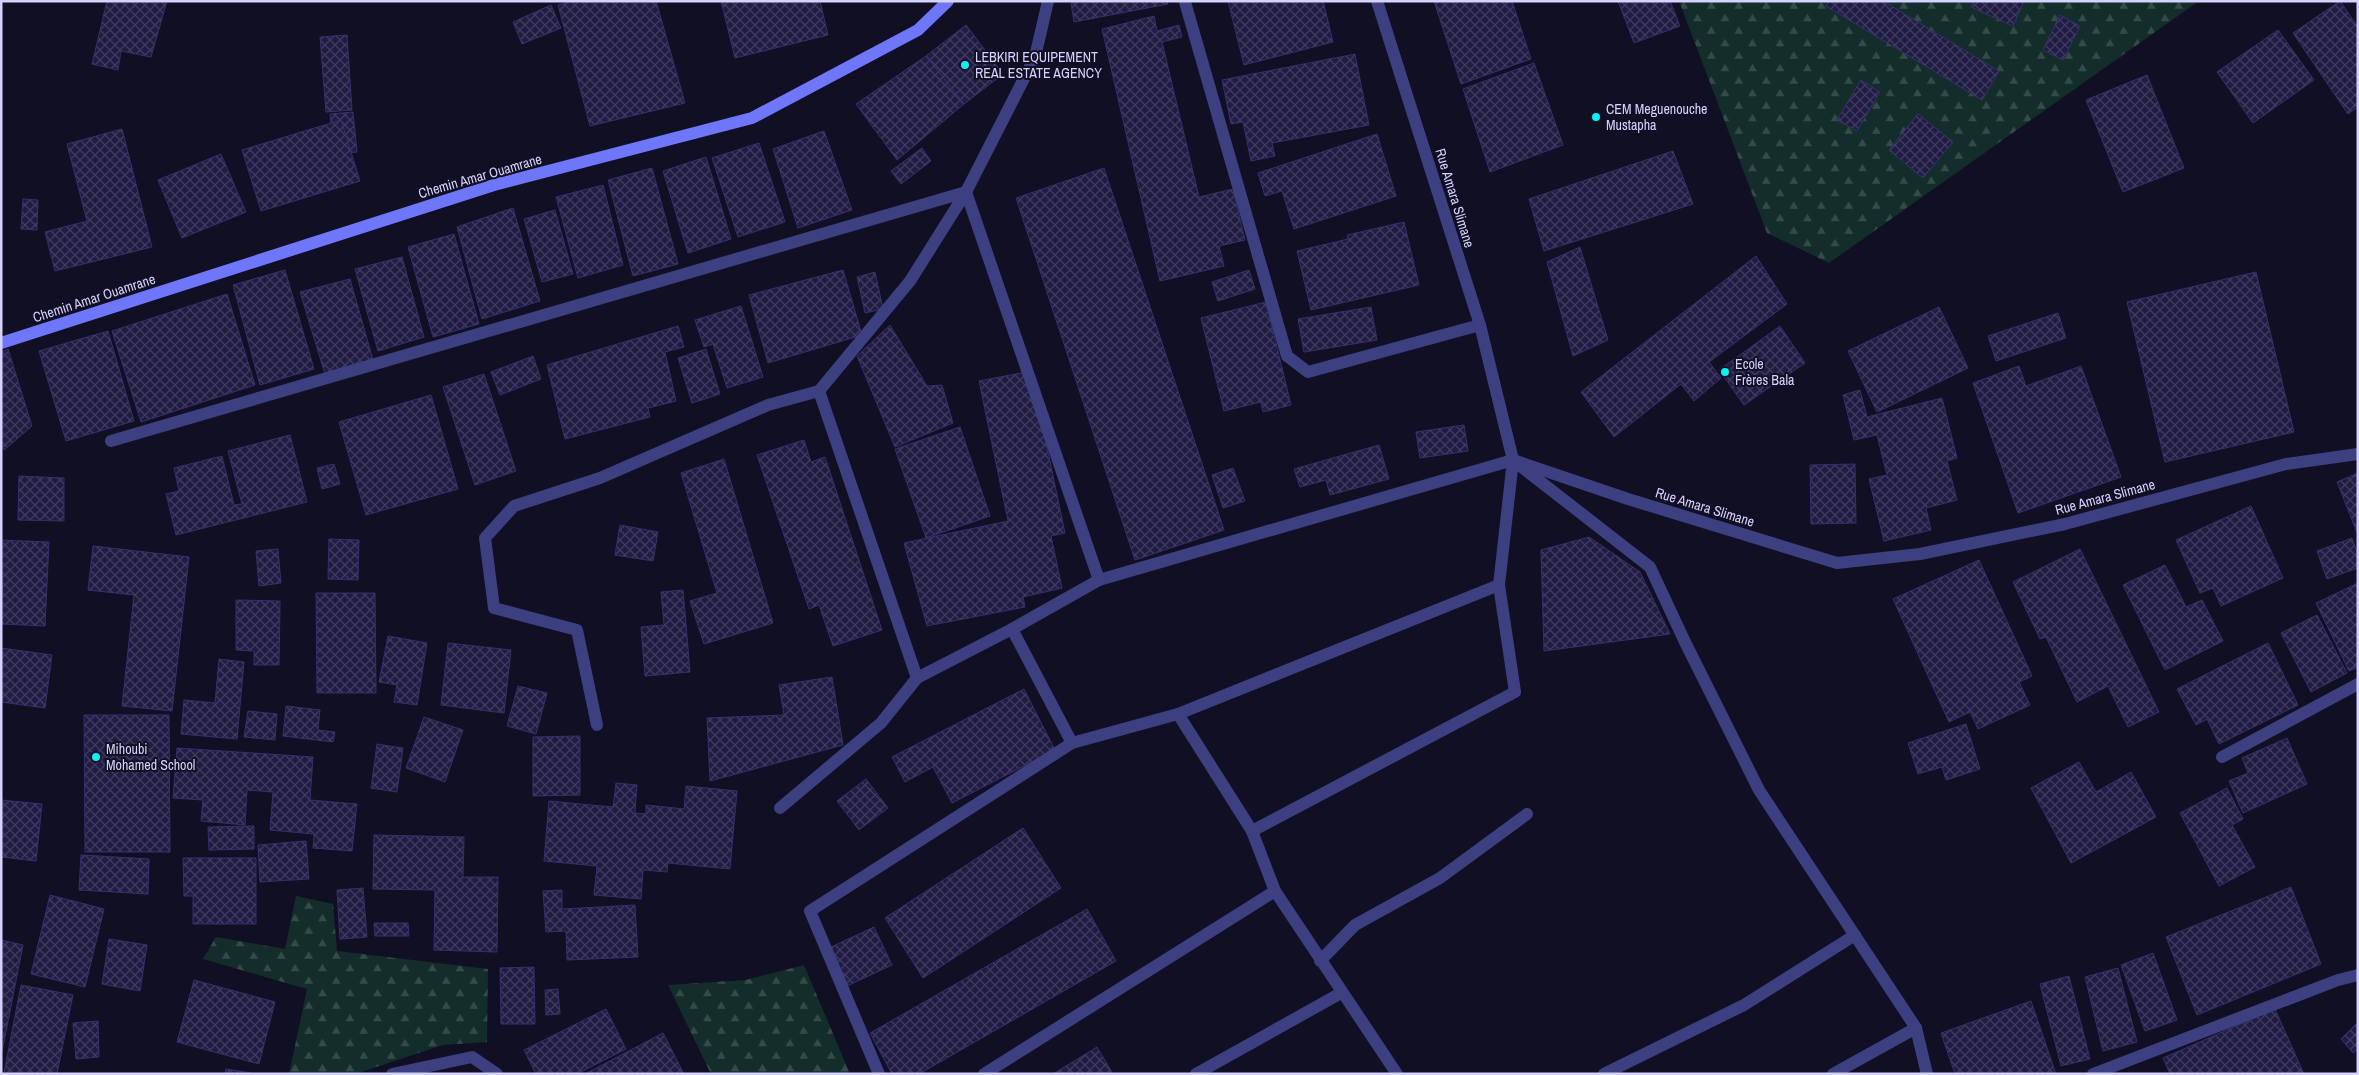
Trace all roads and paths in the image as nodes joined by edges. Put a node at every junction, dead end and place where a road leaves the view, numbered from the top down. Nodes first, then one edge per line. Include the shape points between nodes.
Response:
1 (948, 1) edge
2 (1048, 1) edge
3 (1378, 1) edge
4 (1185, 2) edge
5 (966, 192) junction
6 (1480, 325) junction
7 (1, 343) edge
8 (819, 391) junction
9 (111, 440) dead end
10 (2358, 454) edge
11 (1513, 460) junction
12 (1099, 580) junction
13 (1499, 585) junction
14 (1012, 630) junction
15 (917, 678) junction
16 (2358, 684) edge
17 (1178, 714) junction
18 (597, 725) dead end
19 (1072, 743) junction
20 (2222, 757) dead end
21 (780, 808) dead end
22 (1527, 814) dead end
23 (1252, 831) junction
24 (1275, 891) junction
25 (1855, 935) junction
26 (1320, 961) junction
27 (2358, 975) edge
28 (1341, 993) junction
29 (1916, 1028) junction
30 (392, 1074) edge
31 (497, 1074) edge
32 (879, 1074) edge
33 (984, 1074) edge
34 (1196, 1074) edge
35 (1396, 1074) edge
36 (1604, 1074) edge
37 (1833, 1074) edge
38 (1927, 1074) edge
39 (2093, 1074) edge

1 - 7 main road, Chemin Amar Ouamrane via 918,30 752,118 494,185
2 - 5 street via 1035,57
3 - 6 street, Rue Amara Slimane
4 - 6 street via 1287,356 1308,372
5 - 8 street via 910,281
5 - 9 street
5 - 12 street
6 - 11 street, Rue Amara Slimane
8 - 15 street
8 - 18 street via 768,405 600,478 514,506 485,538 494,608 577,630
10 - 11 street, Rue Amara Slimane via 2286,464 2065,524 1920,554 1837,563
11 - 12 street
11 - 13 street
11 - 25 street via 1650,567 1759,790
12 - 14 street
13 - 17 street
13 - 23 street via 1515,692
14 - 15 street
14 - 19 street
15 - 21 street via 881,724
16 - 20 street
17 - 19 street
17 - 23 street
19 - 32 street via 810,911
22 - 26 street via 1440,878 1356,925
23 - 24 street
24 - 26 street
24 - 33 street
25 - 29 street
25 - 36 street via 1744,1004
26 - 28 street
27 - 39 street
28 - 34 street
28 - 35 street
29 - 37 street
29 - 38 street
30 - 31 street via 472,1058

